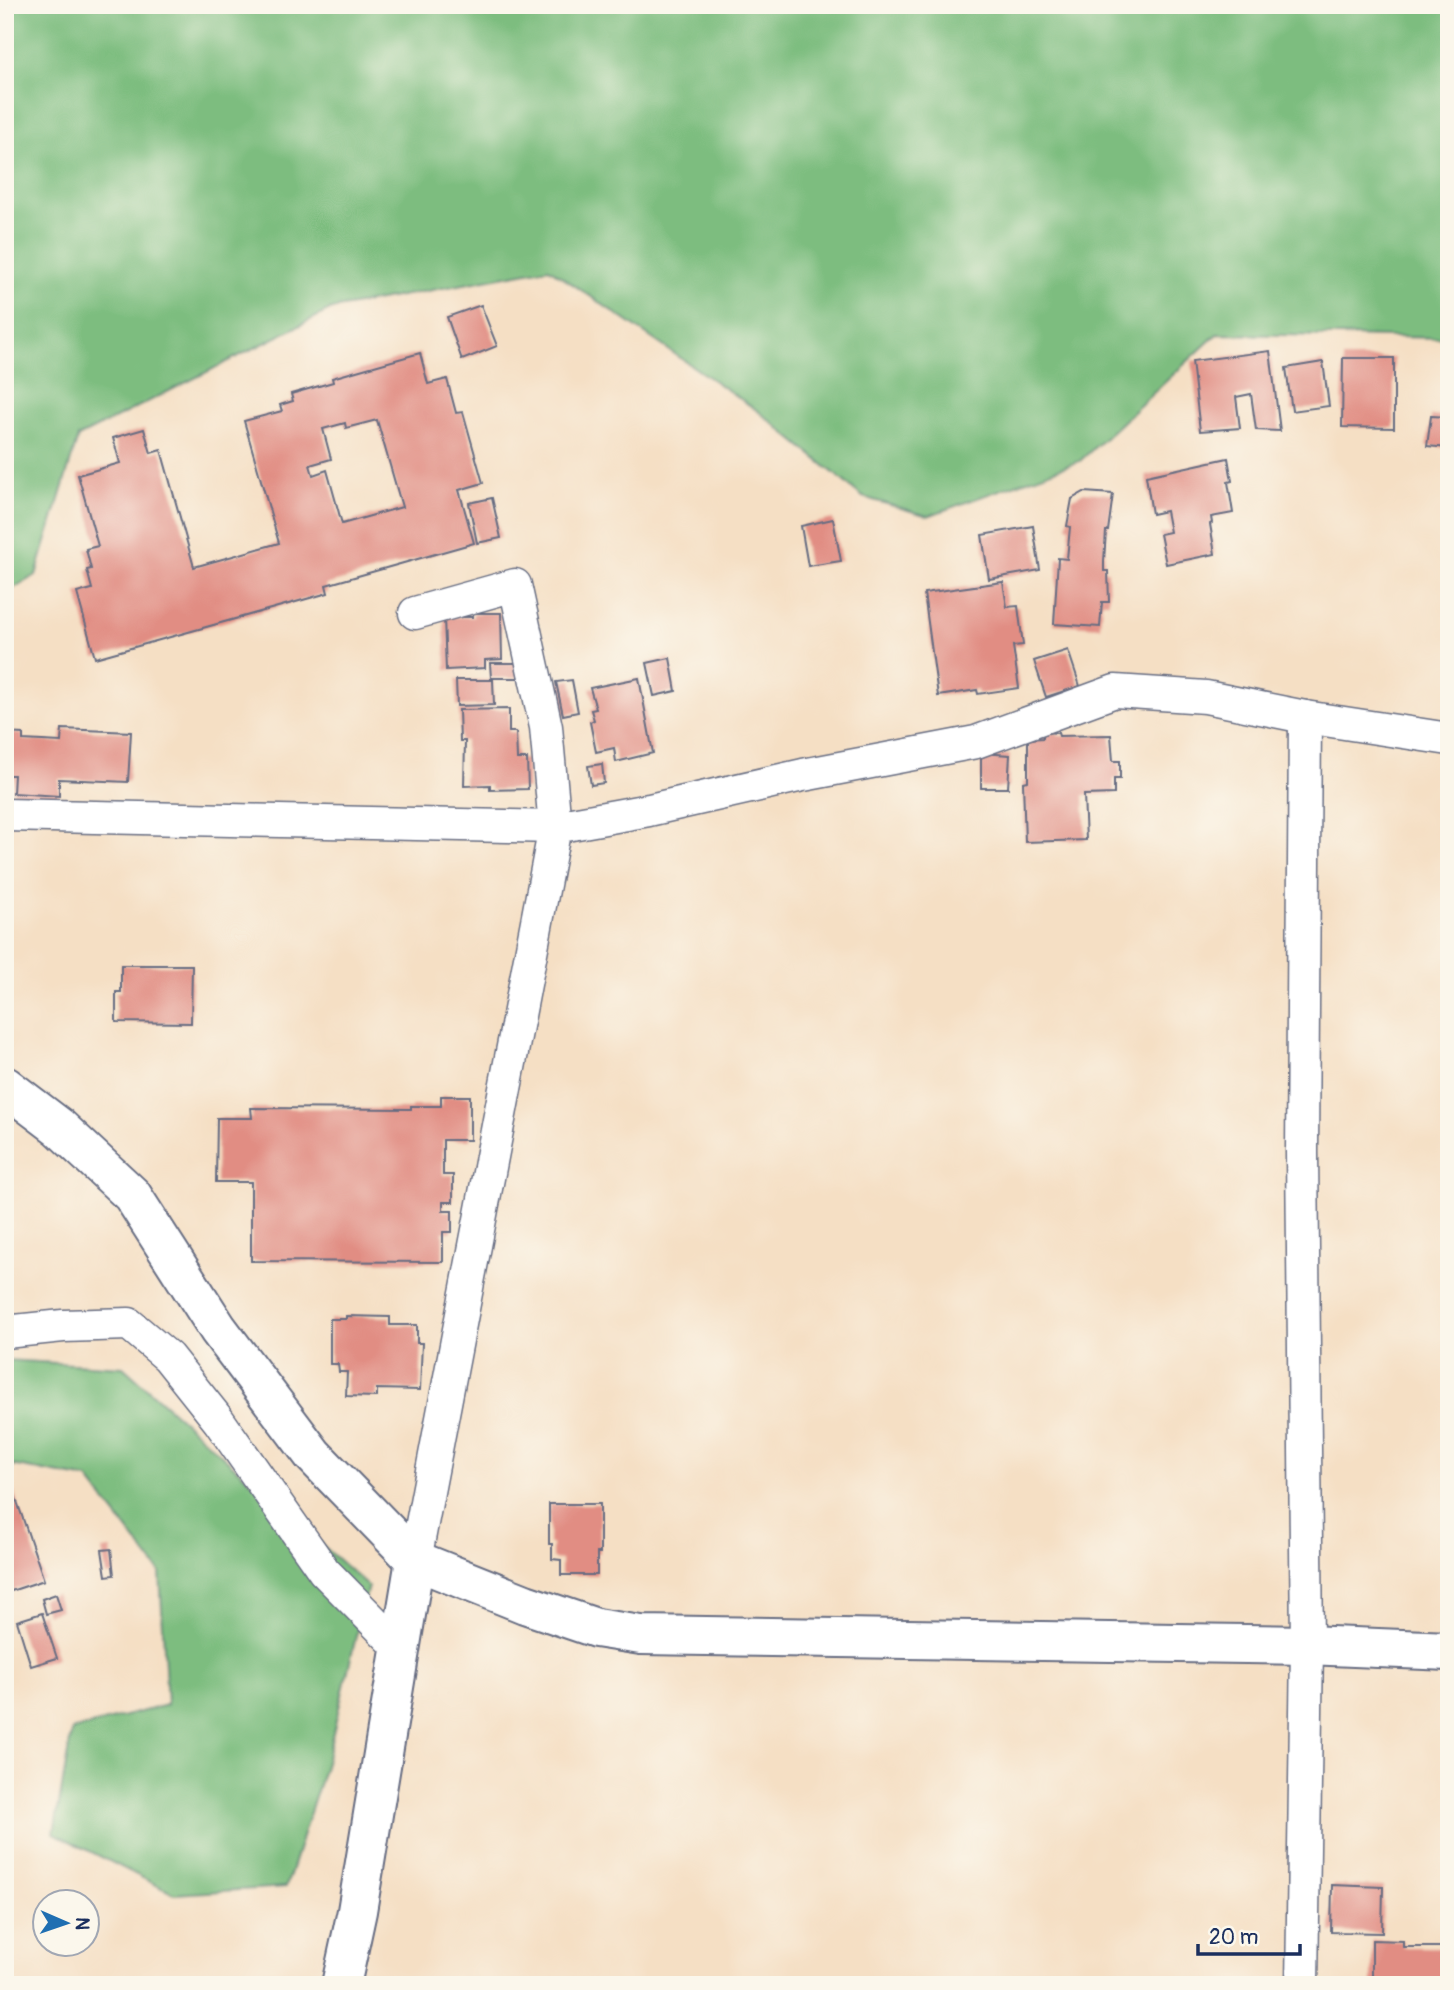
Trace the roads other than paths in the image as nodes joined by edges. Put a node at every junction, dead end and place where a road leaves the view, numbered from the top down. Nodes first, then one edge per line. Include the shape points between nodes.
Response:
1 (415, 613) dead end
2 (1305, 717) junction
3 (1449, 739) edge
4 (5, 815) edge
5 (555, 827) junction
6 (5, 1086) edge
7 (5, 1332) edge
8 (415, 1560) junction
9 (1307, 1645) junction
10 (402, 1650) junction
11 (1449, 1651) edge
12 (341, 1985) edge
13 (1302, 1985) edge

1 - 5 street via 515,585 546,727
2 - 3 street
2 - 5 street via 1206,697 1115,691 976,742
2 - 9 street via 1302,1166
4 - 5 street
5 - 8 street
6 - 8 street via 59,1127 132,1195 218,1329 313,1455
7 - 10 street via 129,1324 168,1357 219,1421 324,1572
8 - 9 street via 596,1628 641,1635
8 - 10 street
9 - 11 street
9 - 13 street
10 - 12 street

